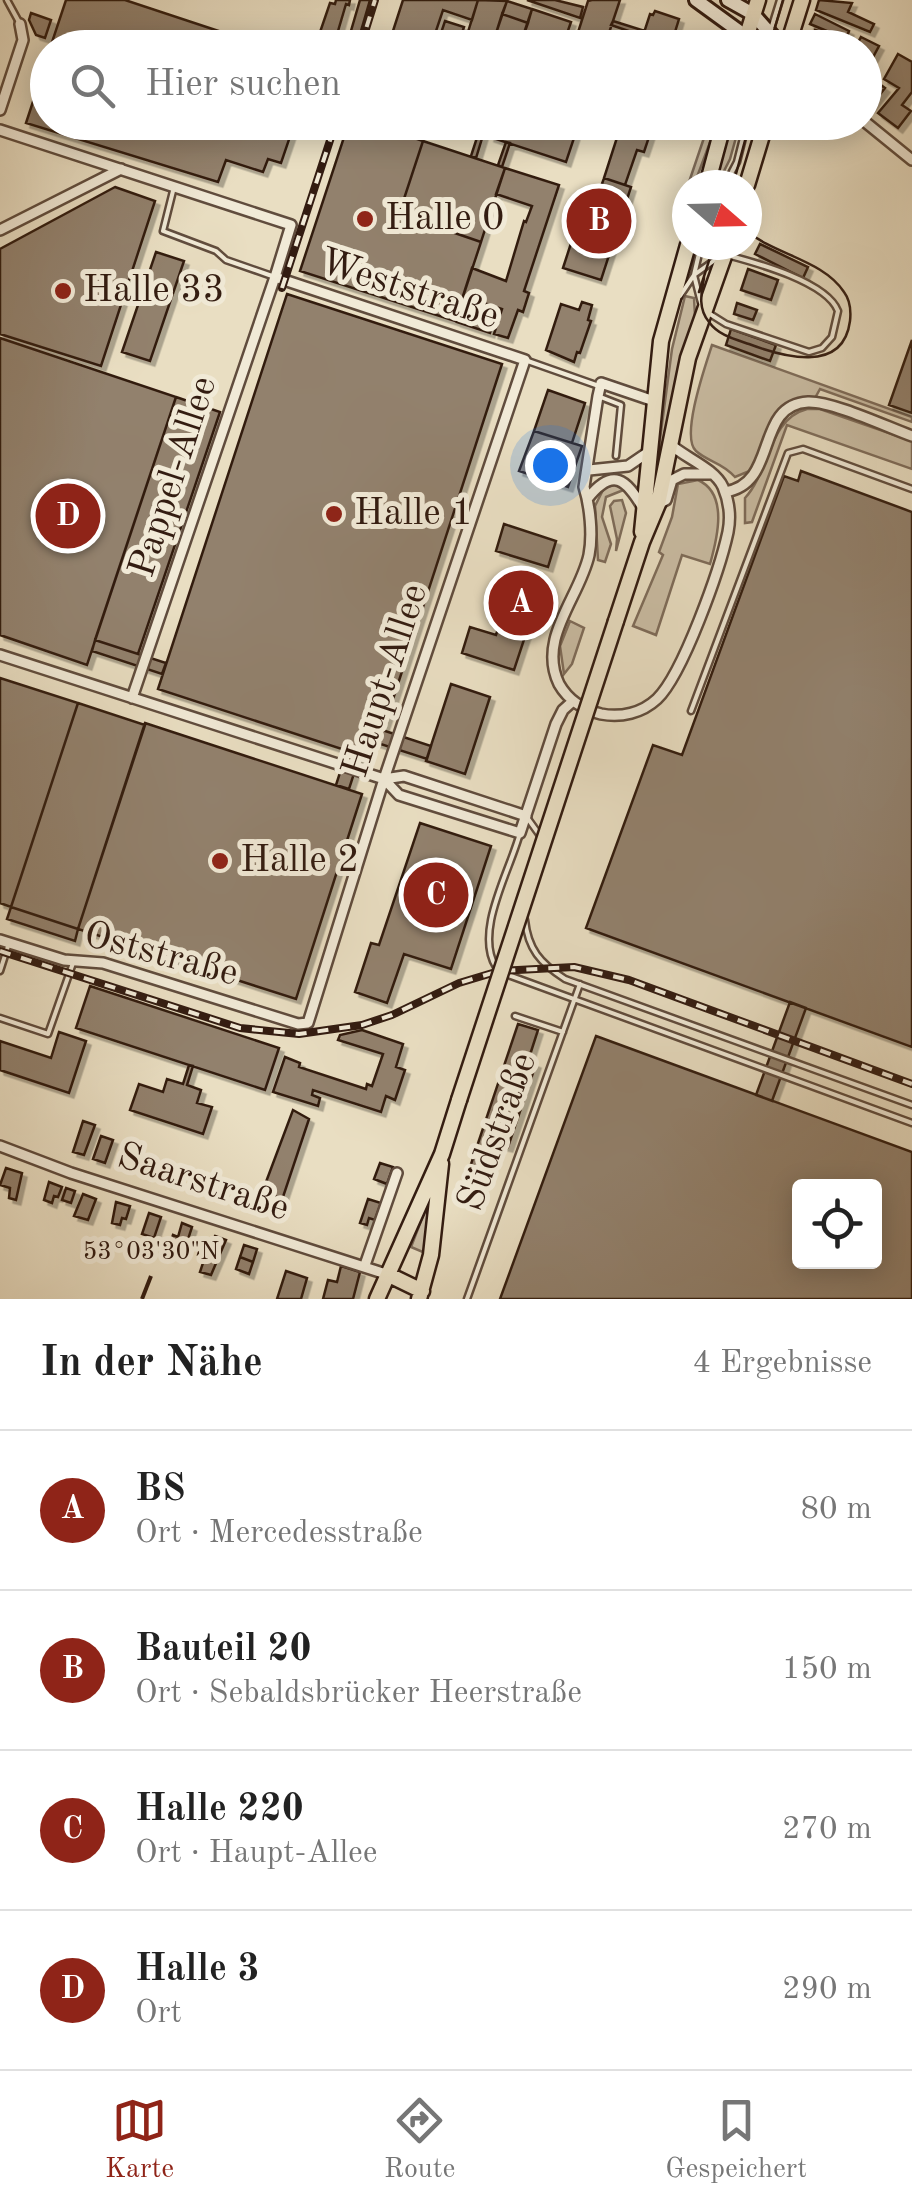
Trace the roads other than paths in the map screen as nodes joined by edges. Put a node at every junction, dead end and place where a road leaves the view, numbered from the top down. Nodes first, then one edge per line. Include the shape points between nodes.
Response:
1 (8, 0) edge
2 (696, 0) edge
3 (728, 0) edge
4 (780, 0) edge
5 (802, 0) edge
6 (755, 7) edge
7 (20, 24) joint
8 (730, 30) edge
9 (770, 30) edge
10 (791, 30) edge
11 (0, 110) edge
12 (0, 130) edge
13 (882, 136) edge
14 (30, 140) edge
15 (31, 140) edge
16 (720, 140) edge
17 (742, 140) edge
18 (744, 140) edge
19 (761, 140) edge
20 (912, 160) edge
21 (753, 165) junction
22 (121, 169) junction
23 (713, 170) edge
24 (732, 170) edge
25 (752, 170) edge
26 (174, 187) junction
27 (0, 230) edge
28 (683, 260) edge
29 (698, 260) edge
30 (713, 260) edge
31 (723, 260) edge
32 (751, 260) edge
33 (694, 275) junction
34 (275, 276) junction
35 (706, 311) junction
36 (666, 316) junction
37 (525, 360) junction
38 (599, 392) junction
39 (654, 400) junction
40 (912, 436) edge
41 (671, 444) junction
42 (650, 451) junction
43 (616, 456) dead end
44 (589, 470) junction
45 (712, 475) junction
46 (912, 489) edge
47 (725, 492) junction
48 (588, 498) junction
49 (651, 507) junction
50 (0, 654) edge
51 (132, 698) junction
52 (573, 701) junction
53 (691, 711) dead end
54 (384, 779) junction
55 (526, 816) junction
56 (520, 833) junction
57 (5, 941) edge
58 (73, 962) junction
59 (0, 971) edge
60 (580, 984) junction
61 (616, 997) junction
62 (574, 999) junction
63 (611, 1013) junction
64 (516, 1016) dead end
65 (0, 1018) edge
66 (308, 1024) joint
67 (690, 1024) junction
68 (562, 1032) junction
69 (685, 1040) junction
70 (912, 1105) edge
71 (912, 1123) edge
72 (0, 1146) edge
73 (442, 1154) junction
74 (397, 1173) dead end
75 (365, 1266) junction
76 (388, 1275) junction
77 (421, 1295) edge
78 (378, 1299) edge
79 (467, 1299) edge

1 - 7 lane
2 - 8 street
3 - 6 street
4 - 9 lane
5 - 10 main road
7 - 11 street via 22,40
12 - 14 street, Weststraße
13 - 20 street
15 - 22 street, Weststraße
16 - 23 main road
17 - 24 lane
18 - 21 lane
19 - 21 main road
21 - 25 main road
22 - 26 street, Weststraße
22 - 27 street
26 - 34 lane via 163,231
26 - 34 street, Weststraße via 291,225
28 - 36 main road
29 - 33 lane
30 - 33 lane
31 - 35 main road
32 - 35 lane via 827,294 837,323 822,348 808,352
33 - 35 lane
33 - 36 lane
34 - 37 street, Weststraße
34 - 51 street, Pappel-Allee
35 - 41 main road via 688,358
36 - 39 main road
37 - 38 lane
37 - 54 street, Haupt-Allee
38 - 39 street via 602,383
38 - 43 lane via 621,405
38 - 44 street
39 - 42 main road
40 - 47 street via 806,402 776,421 757,472 738,490
41 - 45 street
41 - 49 main road
42 - 44 street via 628,466
42 - 49 main road
44 - 48 street
45 - 47 street
45 - 49 street via 672,480 666,500
46 - 53 lane via 803,449 788,453
47 - 52 street via 728,531 696,623 656,700 616,716
48 - 49 street via 619,479
48 - 52 street via 589,555 552,659
49 - 73 main road, bridge
50 - 51 street
51 - 54 street
52 - 55 street via 556,724
54 - 55 street via 404,776
54 - 56 street via 400,795
54 - 66 street, Haupt-Allee
55 - 56 street
55 - 60 lane via 541,835 525,920 528,942 545,966
56 - 62 lane via 488,930 490,958 499,971
57 - 58 street, Oststraße
57 - 59 lane
58 - 65 lane via 48,1034
58 - 66 street, Oststraße via 104,963
60 - 61 lane
60 - 62 lane, Südstraße
61 - 63 lane
61 - 67 lane
62 - 63 lane
62 - 68 lane, Südstraße
63 - 69 lane
64 - 68 lane
67 - 69 lane
67 - 70 lane
68 - 79 lane, Südstraße
69 - 71 lane
72 - 75 street, Saarstraße
73 - 76 main road
73 - 77 main road
74 - 75 street
75 - 76 street, Saarstraße
76 - 77 main road
76 - 78 main road

